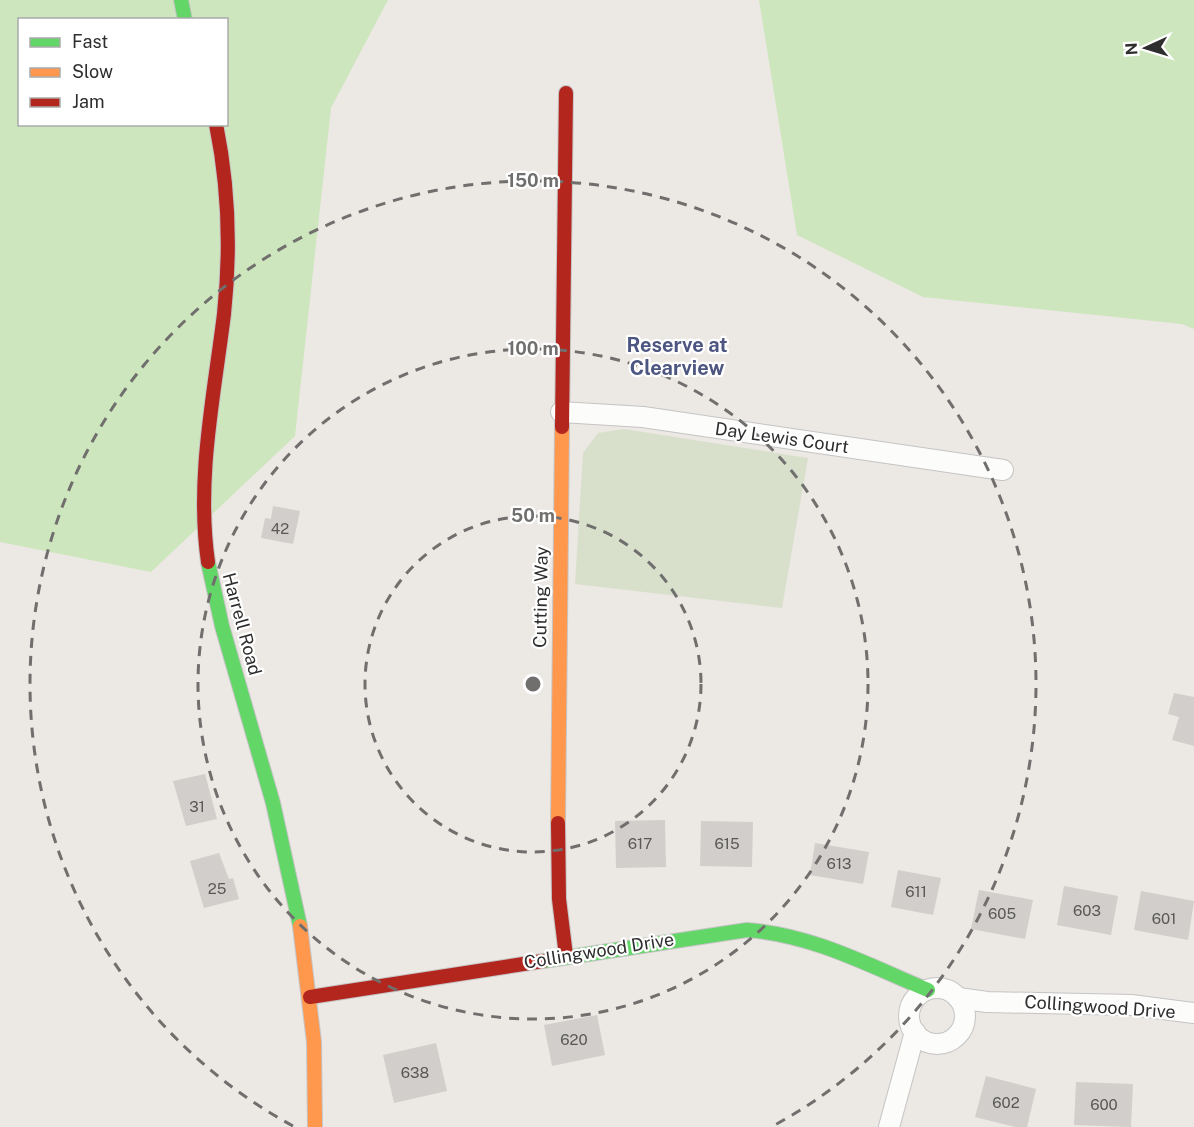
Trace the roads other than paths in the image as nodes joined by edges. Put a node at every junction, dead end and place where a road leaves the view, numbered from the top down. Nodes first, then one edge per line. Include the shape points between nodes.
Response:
1 (181, 0) edge
2 (185, 18) edge
3 (566, 93) dead end
4 (216, 126) edge
5 (561, 412) junction
6 (1003, 470) dead end
7 (566, 956) junction
8 (882, 970) junction
9 (928, 990) junction
10 (310, 997) junction
11 (958, 998) junction
12 (1006, 1002) junction
13 (911, 1008) junction
14 (1194, 1013) edge
15 (964, 1024) junction
16 (915, 1032) junction
17 (936, 1044) junction
18 (906, 1068) junction
19 (315, 1127) edge
20 (889, 1127) edge

1 - 2 street
3 - 5 street, Cutting Way
4 - 10 street, Harrell Road via 229,195 230,238 227,295 204,478 207,561 216,608 282,835
5 - 6 street, Day Lewis Court via 643,417
5 - 7 street, Cutting Way via 557,862
7 - 8 street, Collingwood Drive via 703,935 768,930 839,950
7 - 10 street, Collingwood Drive
8 - 9 street, Collingwood Drive
8 - 13 street, Collingwood Drive
9 - 11 street via 943,988
9 - 13 street via 920,994
10 - 19 street, Harrell Road
11 - 12 street, Collingwood Drive
11 - 15 street via 963,1004
12 - 14 street, Collingwood Drive via 1131,1005
12 - 15 street, Collingwood Drive
13 - 16 street
15 - 17 street via 955,1038
16 - 17 street via 924,1041
16 - 18 street
17 - 18 street
18 - 20 street

